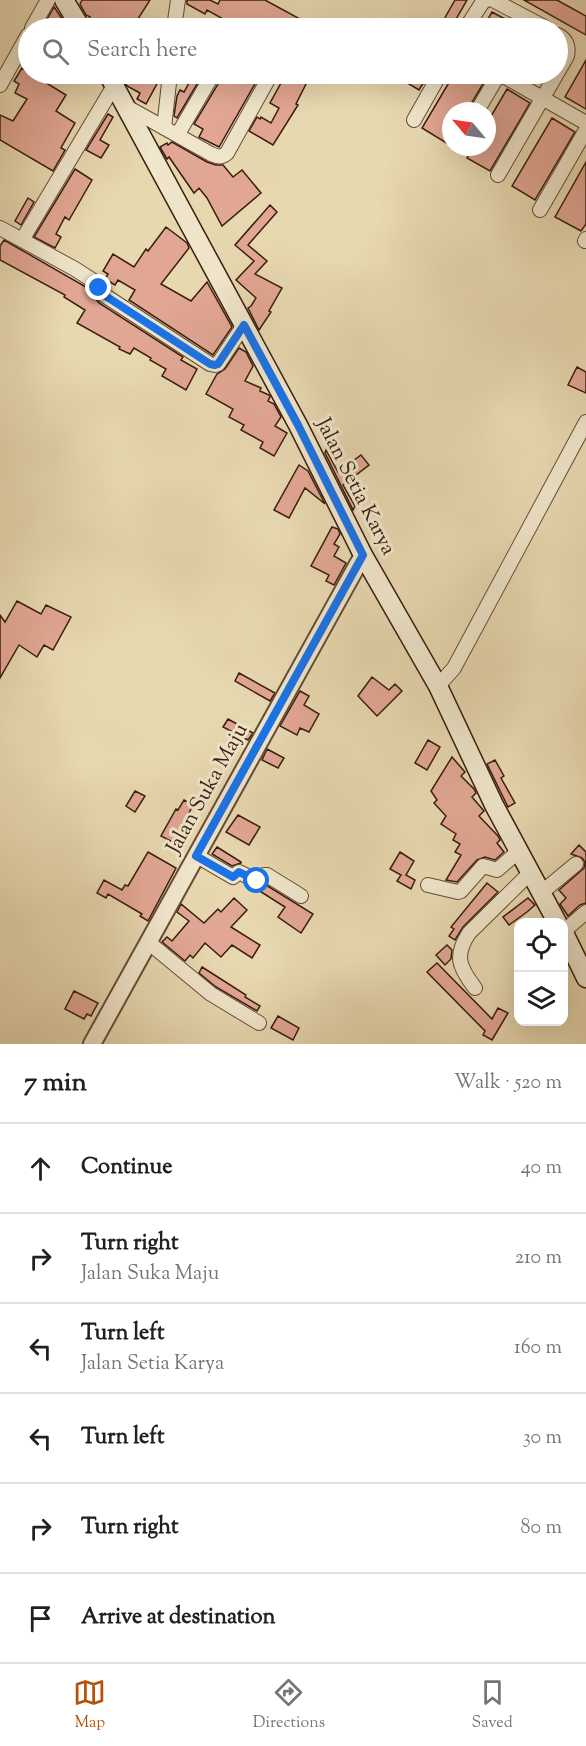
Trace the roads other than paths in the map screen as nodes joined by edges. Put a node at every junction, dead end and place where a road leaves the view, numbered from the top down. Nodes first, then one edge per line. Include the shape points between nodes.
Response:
1 (48, 0) edge
2 (64, 0) edge
3 (178, 0) edge
4 (486, 0) edge
5 (493, 0) edge
6 (38, 18) edge
7 (75, 18) edge
8 (175, 18) edge
9 (472, 18) edge
10 (519, 18) edge
11 (18, 51) edge
12 (1, 79) edge
13 (108, 84) edge
14 (114, 84) edge
15 (169, 84) edge
16 (207, 84) edge
17 (265, 84) edge
18 (434, 84) edge
19 (494, 84) edge
20 (518, 84) edge
21 (550, 84) edge
22 (542, 97) junction
23 (483, 102) edge
24 (127, 107) junction
25 (414, 120) dead end
26 (586, 123) edge
27 (164, 128) junction
28 (586, 130) edge
29 (178, 134) junction
30 (498, 175) dead end
31 (540, 210) dead end
32 (0, 228) edge
33 (22, 240) junction
34 (244, 325) junction
35 (586, 422) edge
36 (363, 555) junction
37 (446, 676) junction
38 (519, 851) junction
39 (196, 856) junction
40 (576, 864) dead end
41 (530, 873) junction
42 (428, 885) dead end
43 (541, 893) junction
44 (302, 896) dead end
45 (586, 912) edge
46 (555, 918) edge
47 (568, 928) edge
48 (568, 940) edge
49 (148, 942) junction
50 (586, 978) edge
51 (475, 988) dead end
52 (259, 1023) dead end
53 (92, 1044) edge

1 - 6 street
2 - 7 main road
3 - 8 street
4 - 9 street
5 - 10 street
11 - 12 street
13 - 33 street
14 - 24 main road, Jalan Setia Karya
15 - 27 street
16 - 29 street
17 - 29 street via 223,157
18 - 25 street
19 - 23 street
20 - 22 street
21 - 22 street
22 - 26 street
22 - 30 street
24 - 27 street
24 - 34 main road, Jalan Setia Karya
27 - 29 street
28 - 31 street
32 - 33 street
33 - 34 street via 92,280 104,295 210,364 218,364
34 - 36 main road, Jalan Setia Karya
35 - 37 street
36 - 37 main road, Jalan Setia Karya
36 - 39 street, Jalan Suka Maju
37 - 38 main road, Jalan Setia Karya via 494,805
38 - 41 main road, Jalan Setia Karya
38 - 42 street via 497,870 483,867 461,891
39 - 44 street via 233,877 239,872 257,881 267,875
39 - 49 street, Jalan Suka Maju
40 - 43 street
41 - 43 main road, Jalan Setia Karya
41 - 51 street via 464,940 459,962
43 - 46 main road, Jalan Setia Karya
45 - 47 street
48 - 50 main road
49 - 52 street via 211,994
49 - 53 street, Jalan Suka Maju

